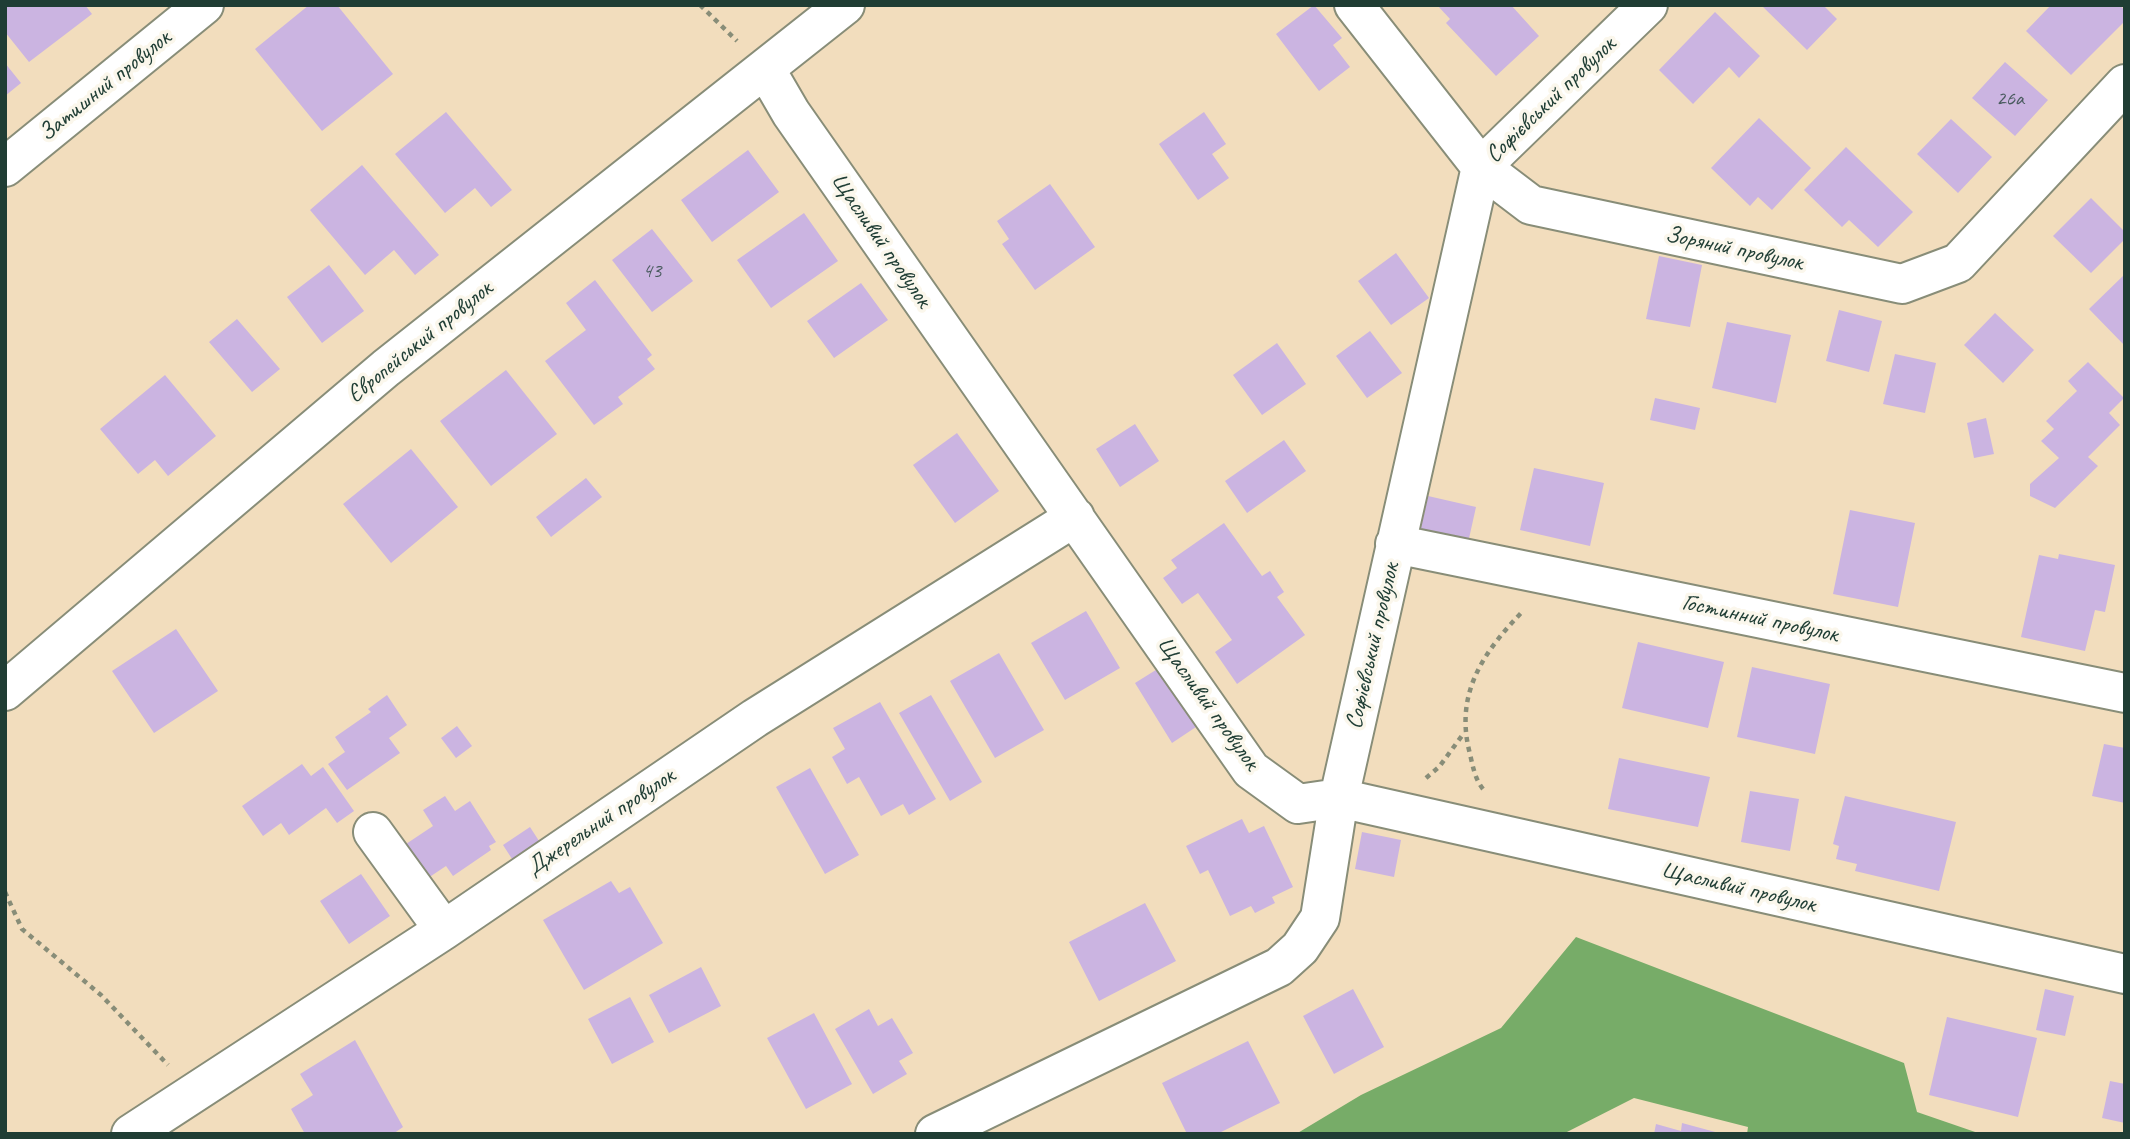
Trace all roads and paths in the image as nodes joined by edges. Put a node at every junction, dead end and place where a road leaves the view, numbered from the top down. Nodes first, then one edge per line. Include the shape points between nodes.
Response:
1 (204, 5) edge
2 (700, 5) edge
3 (845, 5) edge
4 (1354, 5) edge
5 (1648, 5) edge
6 (766, 70) junction
7 (2125, 84) edge
8 (5, 167) edge
9 (1481, 167) junction
10 (1075, 517) junction
11 (1395, 544) junction
12 (1556, 577) junction
13 (5, 691) edge
14 (2125, 693) edge
15 (1464, 733) junction
16 (1484, 790) dead end
17 (1339, 798) junction
18 (1388, 809) junction
19 (373, 831) dead end
20 (5, 892) edge
21 (444, 930) junction
22 (2125, 974) edge
23 (194, 1093) junction
24 (131, 1134) edge
25 (935, 1134) edge

1 - 8 street, Затишний провулок
2 - 6 path
3 - 6 street, Європейський провулок
4 - 9 street, Зоряний провулок
5 - 9 street, Софієвський провулок
6 - 10 street, Щасливий провулок via 791,113
6 - 13 street, Європейський провулок via 386,368
7 - 9 street, Зоряний провулок via 1958,263 1902,284 1531,205
9 - 11 street, Софієвський провулок
10 - 17 street, Щасливий провулок via 1251,770 1298,804
10 - 21 street, Джерельний провулок via 755,718
11 - 12 street, Гостинний провулок
11 - 17 street, Софієвський провулок
12 - 14 street, Гостинний провулок
12 - 15 path via 1494,640 1471,682
15 - 16 path
15 - 18 path via 1439,767
17 - 18 street, Щасливий провулок
17 - 25 street, Софієвський провулок via 1320,918 1300,948 1279,967
18 - 22 street, Щасливий провулок
19 - 21 street
20 - 23 path via 22,929 101,995
21 - 23 street, Джерельний провулок
23 - 24 street, Джерельний провулок

